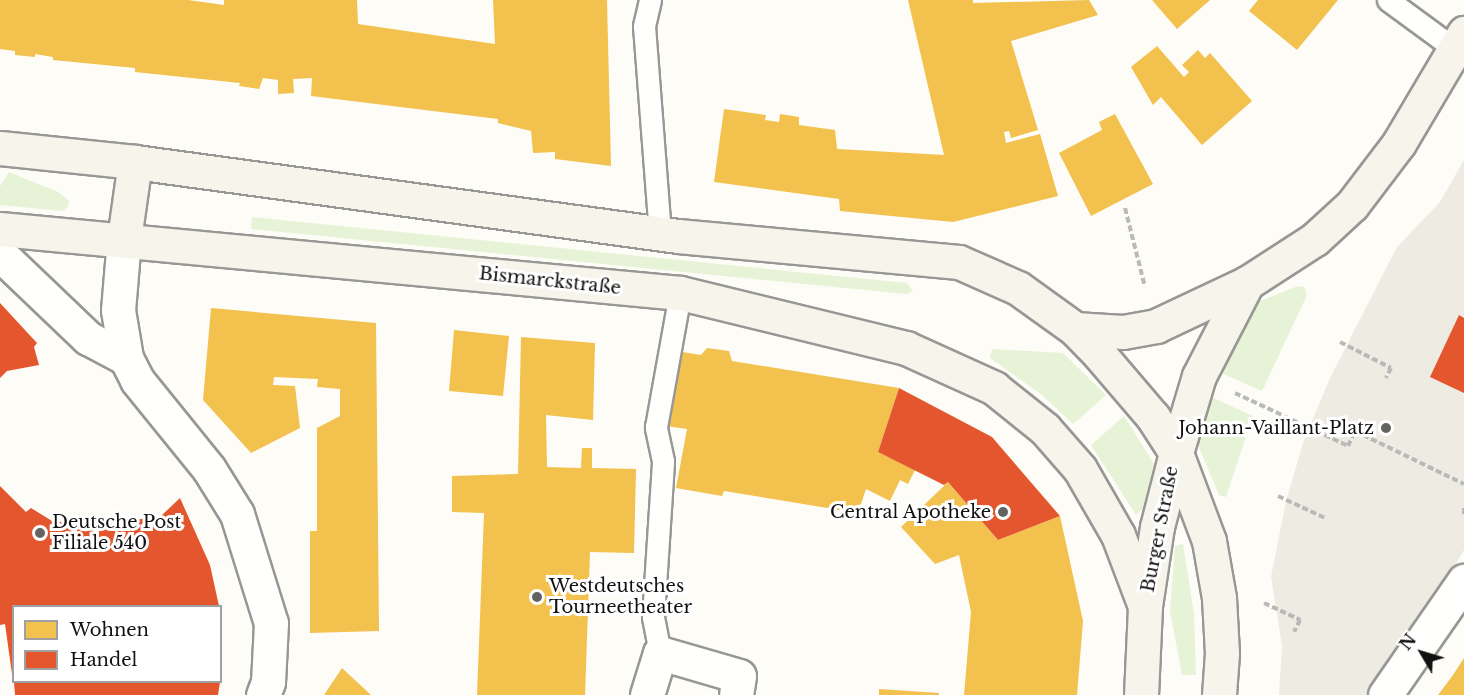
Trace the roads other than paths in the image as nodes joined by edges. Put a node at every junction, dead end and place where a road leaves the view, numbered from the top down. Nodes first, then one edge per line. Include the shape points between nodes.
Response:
1 (650, 0) edge
2 (1388, 0) edge
3 (1459, 41) edge
4 (0, 148) edge
5 (135, 162) junction
6 (0, 229) edge
7 (660, 234) junction
8 (124, 239) junction
9 (0, 254) edge
10 (1247, 283) junction
11 (680, 294) junction
12 (1075, 329) junction
13 (126, 358) junction
14 (1064, 449) joint
15 (1176, 453) junction
16 (1464, 581) edge
17 (1145, 606) junction
18 (660, 653) junction
19 (1389, 690) edge
20 (263, 695) edge
21 (647, 695) edge
22 (736, 695) edge
23 (1141, 695) edge
24 (1219, 695) edge

1 - 7 lane via 644,26
2 - 3 lane
3 - 10 main road via 1399,143 1352,205 1315,239
4 - 5 main road
5 - 7 main road
5 - 8 main road
6 - 8 main road, Bismarckstraße
7 - 12 main road via 959,262 1018,288
8 - 11 main road, Bismarckstraße
8 - 13 street via 118,310
9 - 13 street via 88,338
10 - 12 main road via 1155,326 1123,332
10 - 15 main road, Burger Straße via 1199,376
11 - 14 main road, Bismarckstraße via 906,348 994,388
11 - 18 lane via 656,427 663,461 653,617
12 - 15 main road, Burger Straße via 1131,390
13 - 20 street via 144,389 209,469 237,514 271,623 268,682
14 - 17 main road, Burger Straße via 1118,535
15 - 17 main road, Burger Straße via 1157,527
15 - 24 main road, Burger Straße via 1209,541 1219,598
16 - 19 street
17 - 23 main road, Burger Straße
18 - 21 street
18 - 22 street via 738,676

